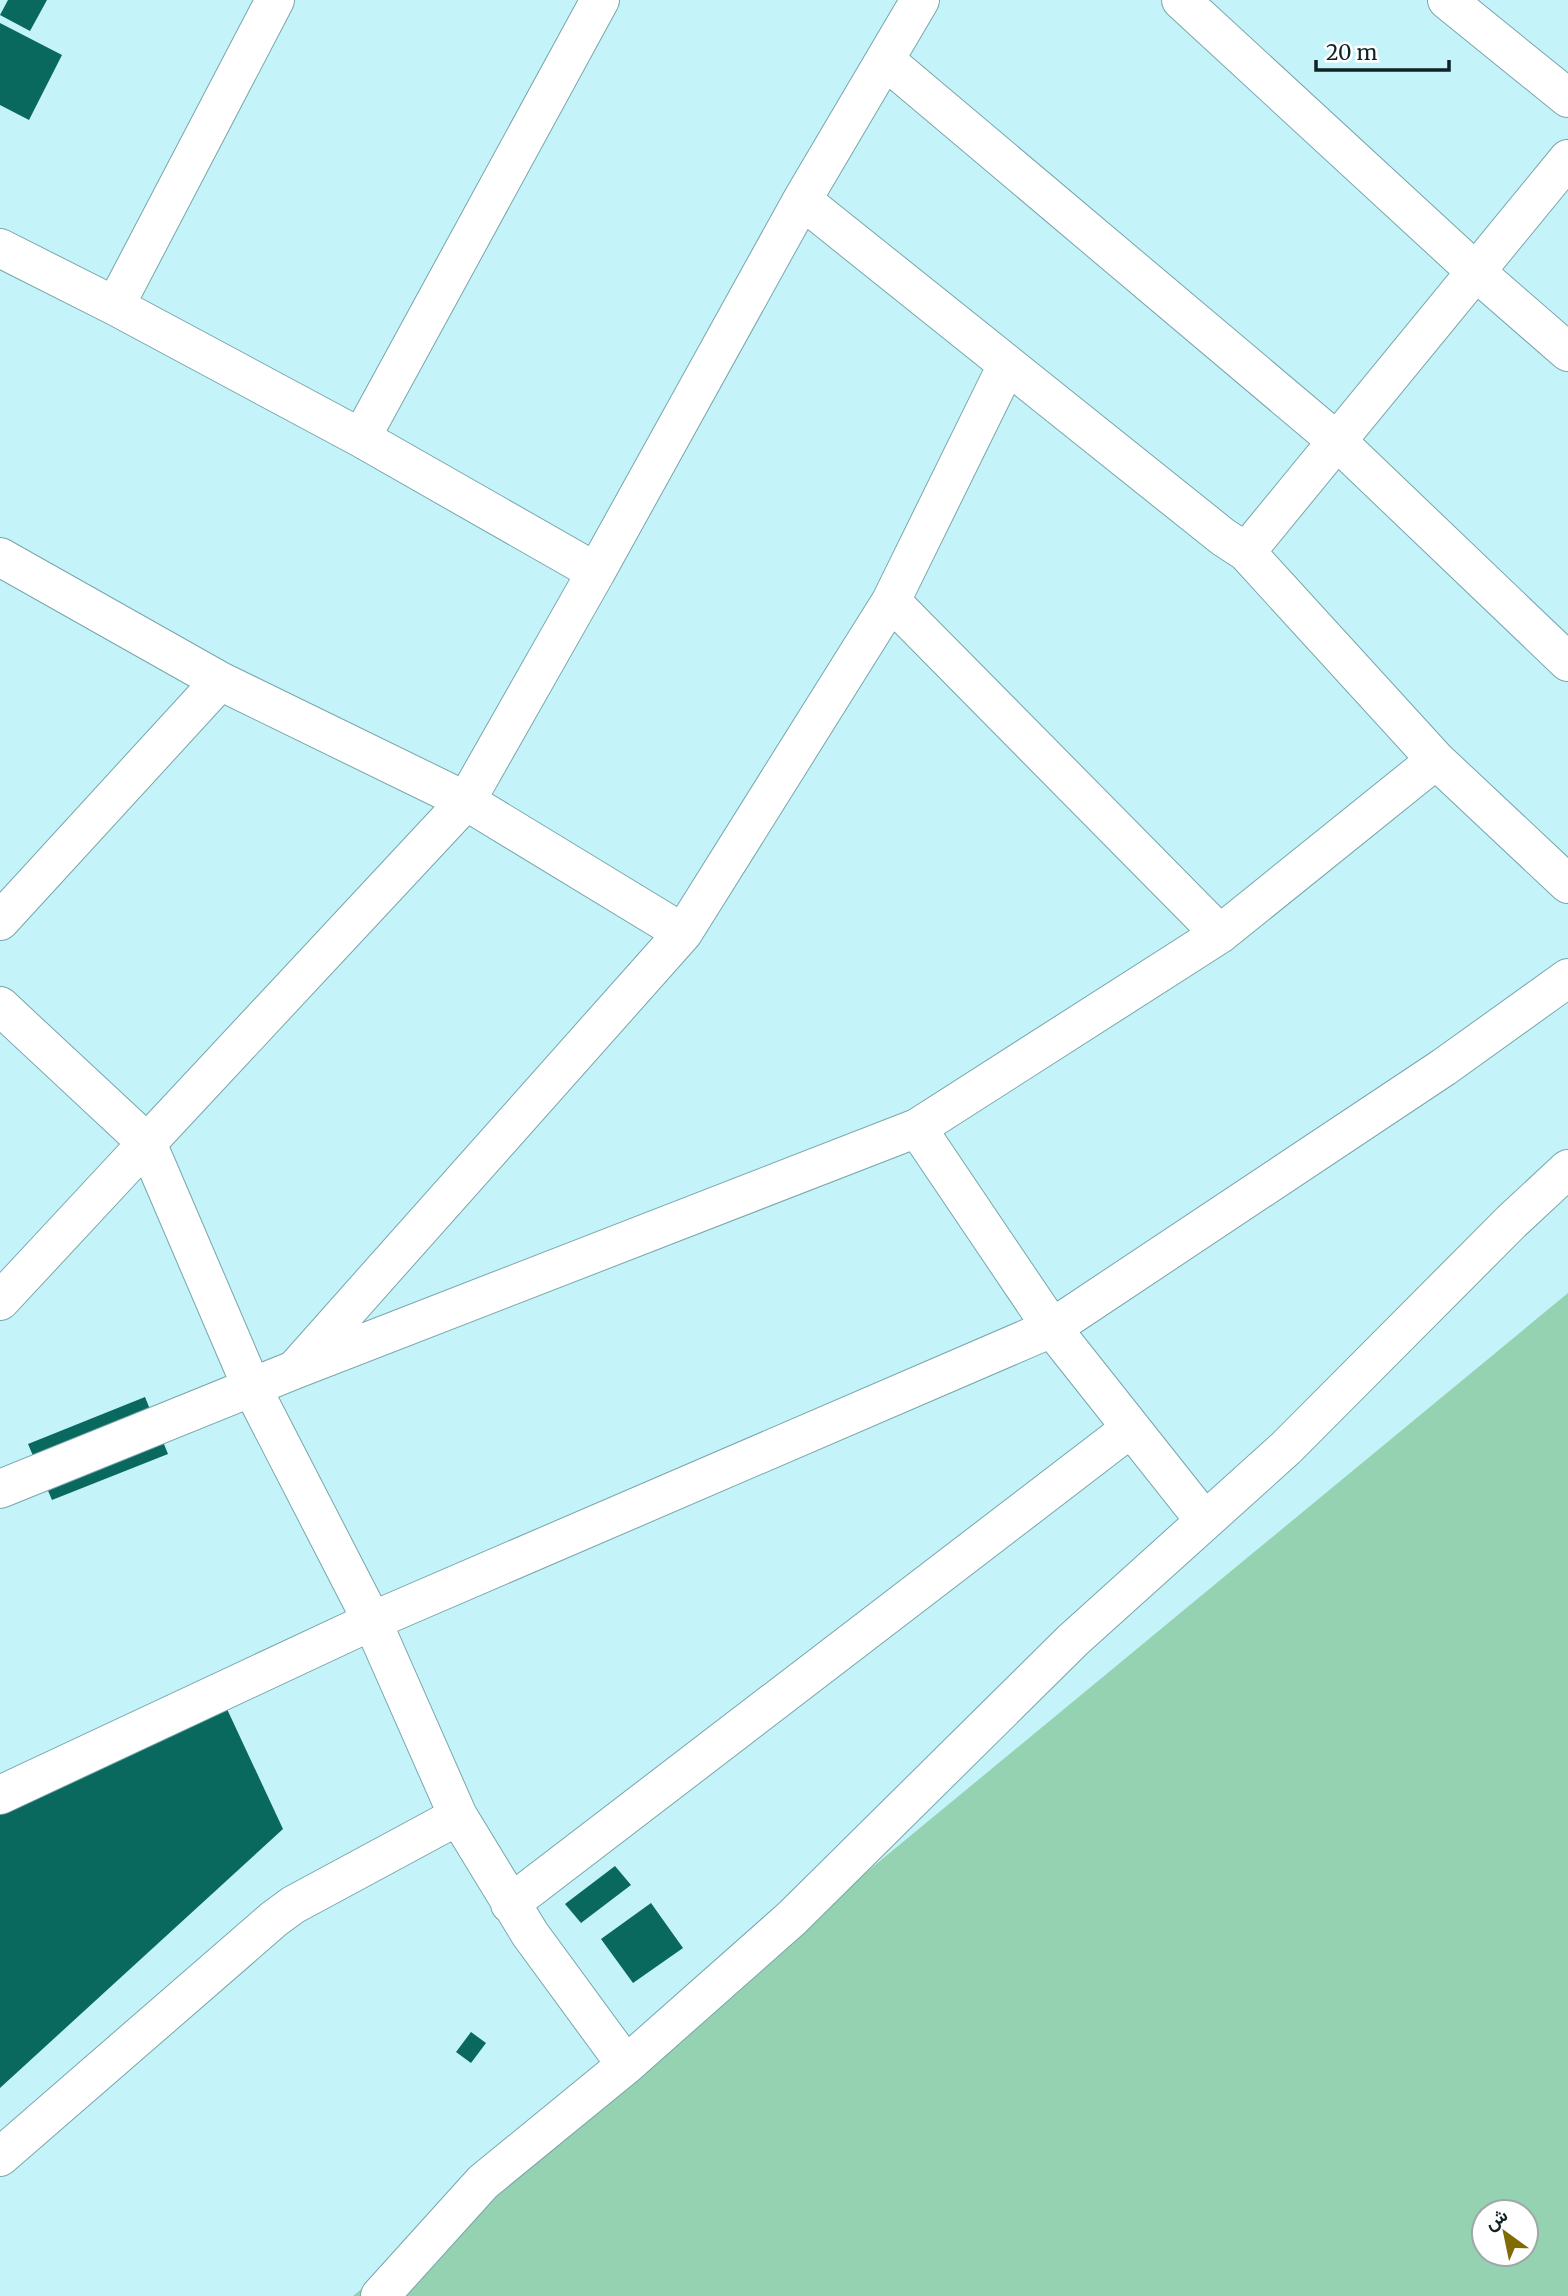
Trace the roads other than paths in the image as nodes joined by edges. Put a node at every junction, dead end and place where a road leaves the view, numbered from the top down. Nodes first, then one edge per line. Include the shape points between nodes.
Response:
1 (275, 0) edge
2 (600, 0) edge
3 (919, 0) edge
4 (1181, 0) edge
5 (1447, 0) edge
6 (885, 60) junction
7 (1568, 98) edge
8 (1568, 159) edge
9 (802, 201) junction
10 (0, 248) edge
11 (1475, 271) junction
12 (114, 306) junction
13 (1568, 352) edge
14 (1007, 365) junction
15 (361, 438) junction
16 (1339, 443) junction
17 (1246, 552) junction
18 (0, 557) edge
19 (596, 572) junction
20 (891, 601) junction
21 (1568, 663) edge
22 (220, 681) junction
23 (1436, 760) junction
24 (466, 801) junction
25 (1568, 884) edge
26 (0, 921) edge
27 (683, 933) junction
28 (1220, 934) junction
29 (1568, 978) edge
30 (0, 1006) edge
31 (917, 1128) junction
32 (147, 1143) junction
33 (1568, 1170) edge
34 (0, 1301) edge
35 (1052, 1328) junction
36 (294, 1370) junction
37 (252, 1388) junction
38 (1131, 1428) junction
39 (0, 1489) edge
40 (1205, 1521) junction
41 (372, 1621) junction
42 (0, 1795) edge
43 (458, 1815) junction
44 (510, 1904) junction
45 (626, 2064) junction
46 (0, 2157) edge
47 (380, 2296) edge

1 - 12 street
2 - 15 street
3 - 6 street
4 - 11 street
5 - 7 street
6 - 9 street
6 - 16 street
8 - 11 street
9 - 14 street
9 - 19 street
10 - 12 street
11 - 13 street
11 - 16 street
12 - 15 street
14 - 17 street
14 - 20 street
15 - 19 street
16 - 17 street
16 - 21 street
17 - 23 street
18 - 22 street
19 - 24 street
20 - 27 street
20 - 28 street
22 - 24 street
22 - 26 street
23 - 25 street
23 - 28 street
24 - 27 street
24 - 32 street
27 - 36 street
28 - 31 street
29 - 35 street via 1444,1067
30 - 32 street
31 - 35 street
31 - 36 street
32 - 34 street
32 - 37 street
33 - 40 street via 1286,1448
35 - 38 street
35 - 41 street
36 - 37 street
37 - 39 street
37 - 41 street
38 - 40 street
38 - 44 street
40 - 45 street via 1073,1640 792,1918
41 - 42 street
41 - 43 street
43 - 44 street
43 - 46 street via 284,1912
44 - 45 street
45 - 47 street via 483,2182

